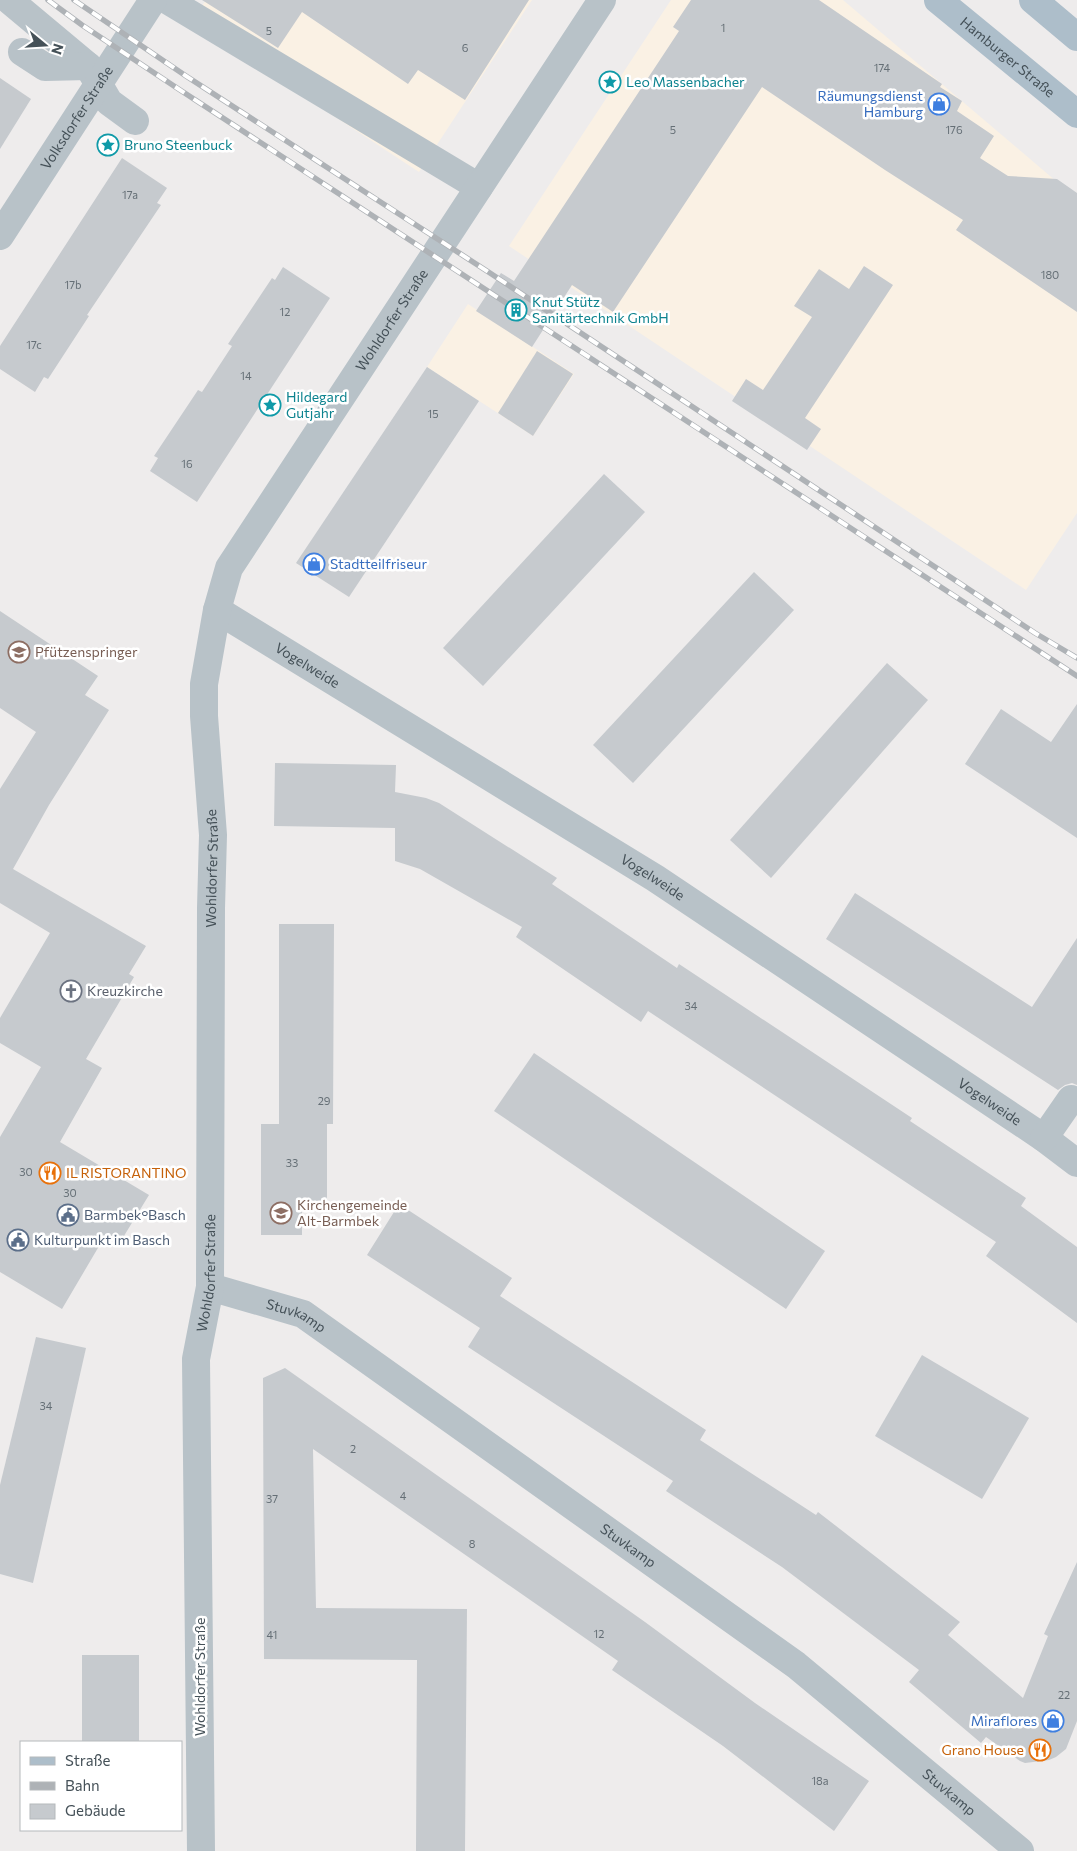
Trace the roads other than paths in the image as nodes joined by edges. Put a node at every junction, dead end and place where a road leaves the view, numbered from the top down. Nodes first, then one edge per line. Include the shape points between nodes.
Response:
1 (9, 0) edge
2 (153, 0) edge
3 (167, 0) edge
4 (602, 0) edge
5 (938, 0) edge
6 (1033, 0) edge
7 (1077, 37) edge
8 (22, 52) dead end
9 (94, 74) junction
10 (1077, 114) edge
11 (135, 120) dead end
12 (478, 187) junction
13 (0, 236) edge
14 (217, 610) junction
15 (1071, 1099) dead end
16 (1044, 1138) junction
17 (1077, 1163) edge
18 (210, 1287) junction
19 (201, 1851) edge
20 (1020, 1851) edge

1 - 9 street
2 - 9 street, Volksdorfer Straße
3 - 12 street
4 - 12 street, Wohldorfer Straße
5 - 10 main road, Hamburger Straße
6 - 7 main road
8 - 9 street via 45,67
9 - 11 street via 109,102
9 - 13 street, Volksdorfer Straße
12 - 14 street, Wohldorfer Straße via 229,568
14 - 16 street, Vogelweide via 656,878
14 - 18 street, Wohldorfer Straße via 204,684 213,835
15 - 16 street
16 - 17 street, Vogelweide
18 - 19 street, Wohldorfer Straße via 196,1358
18 - 20 street, Stuvkamp via 303,1314 796,1665

